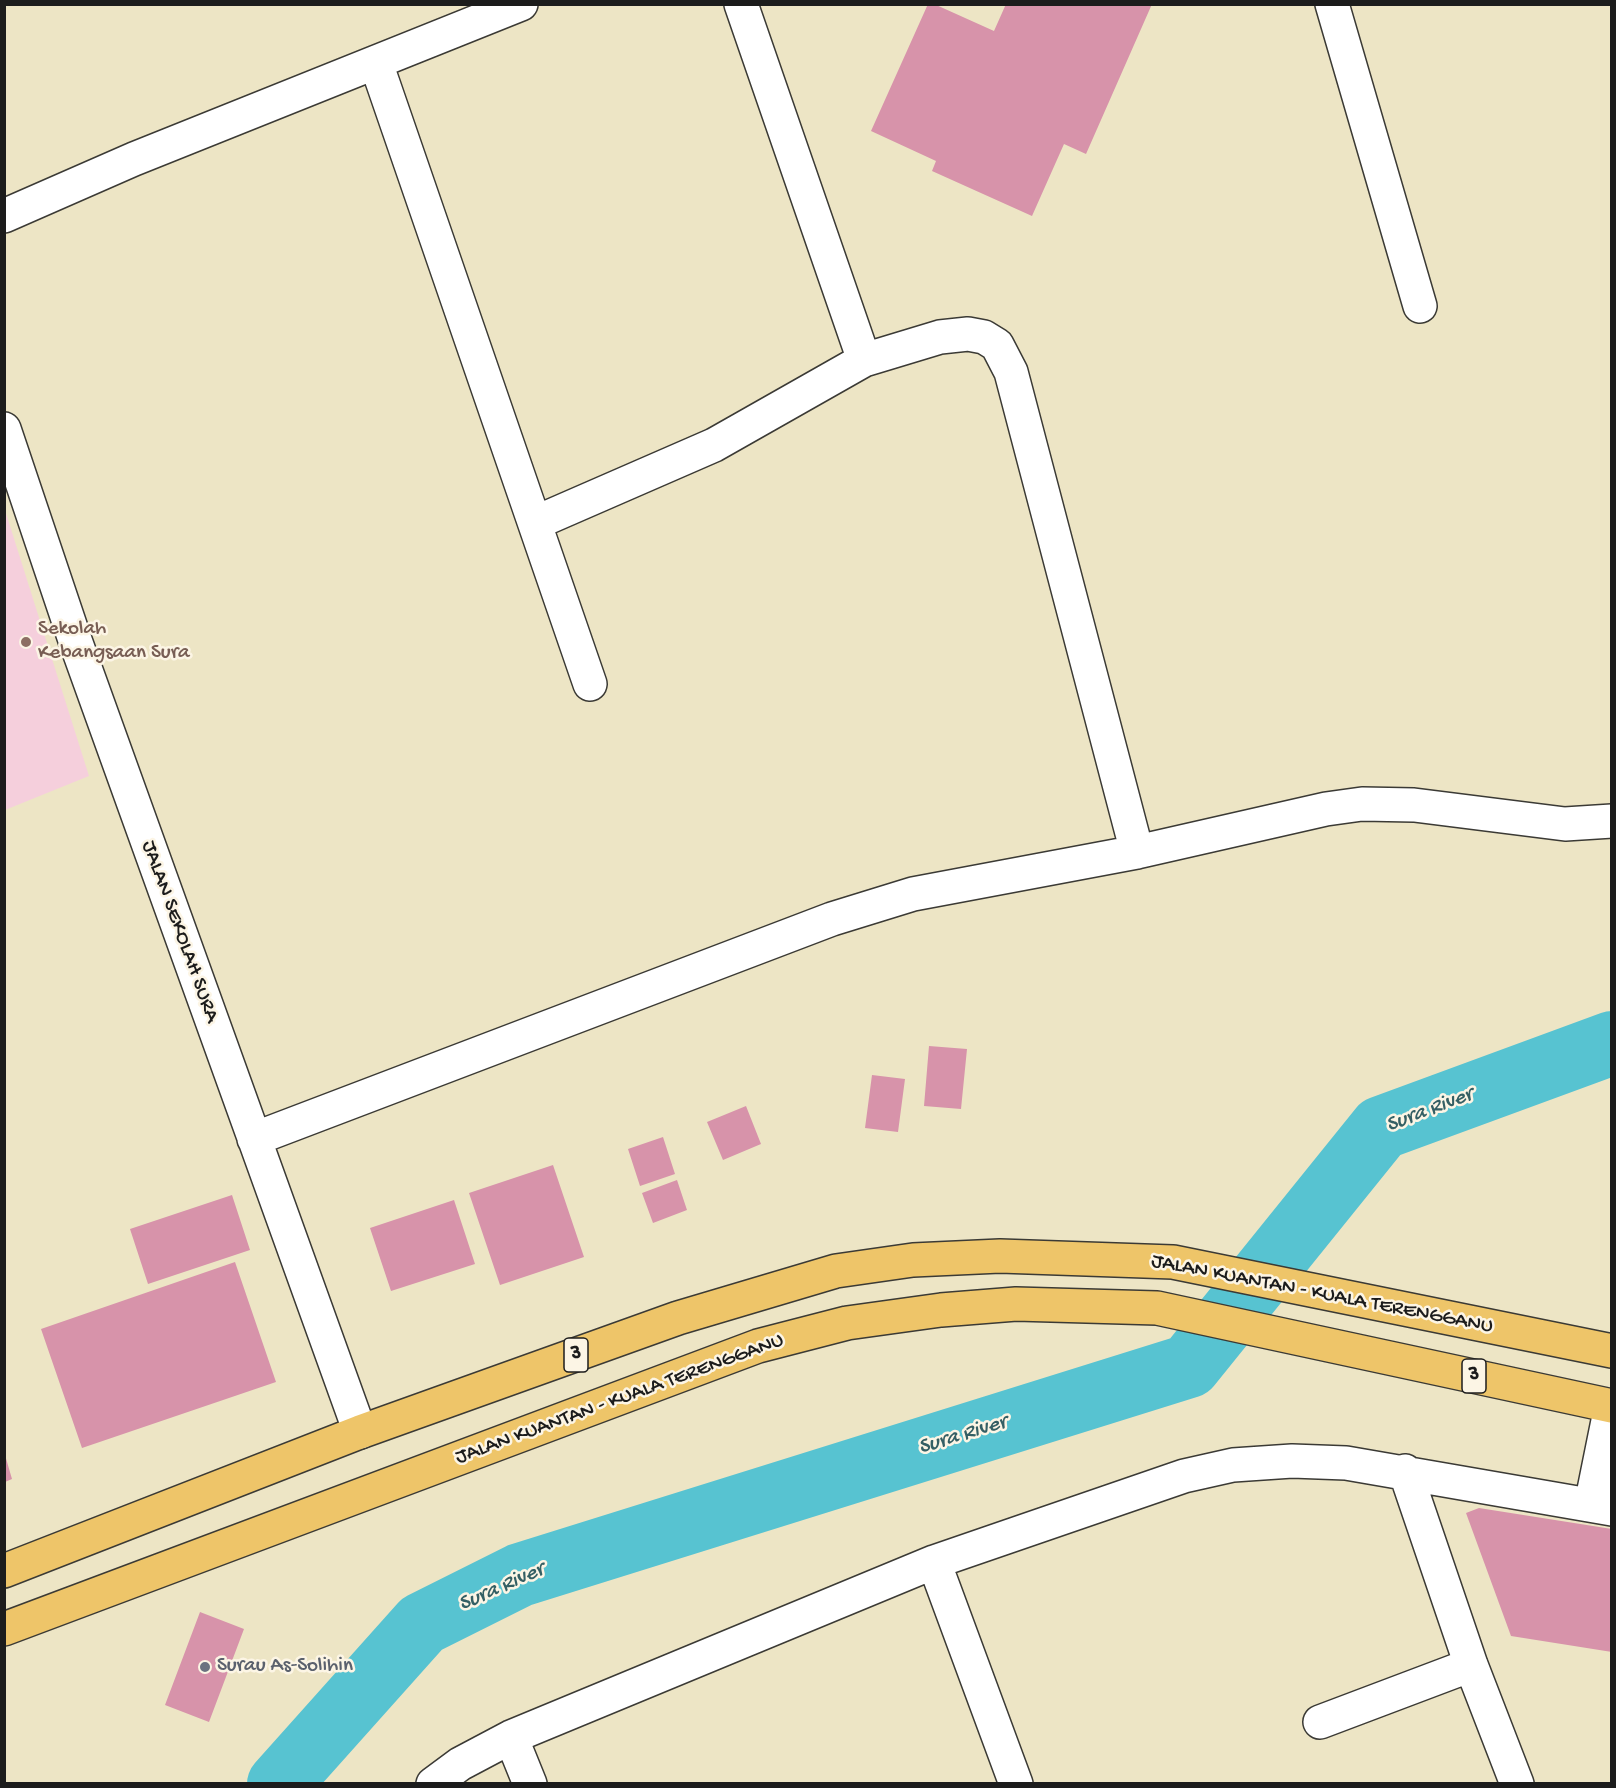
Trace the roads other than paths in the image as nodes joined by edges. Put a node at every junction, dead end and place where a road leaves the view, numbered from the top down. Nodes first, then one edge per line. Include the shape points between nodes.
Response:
1 (521, 4) edge
2 (741, 4) edge
3 (1332, 4) edge
4 (376, 63) junction
5 (4, 216) edge
6 (1420, 306) dead end
7 (864, 360) junction
8 (4, 429) edge
9 (535, 523) junction
10 (590, 684) dead end
11 (1611, 821) edge
12 (1137, 852) junction
13 (254, 1139) junction
14 (1611, 1351) edge
15 (1611, 1406) edge
16 (360, 1432) junction
17 (1405, 1471) junction
18 (1601, 1507) edge
19 (934, 1562) junction
20 (4, 1570) edge
21 (4, 1629) edge
22 (1472, 1665) junction
23 (1320, 1722) dead end
24 (511, 1737) junction
25 (433, 1784) edge
26 (530, 1784) edge
27 (1016, 1784) edge
28 (1517, 1784) edge

1 - 4 street
2 - 7 street
3 - 6 street
4 - 5 street via 134,159
4 - 9 street
7 - 9 street via 714,445
7 - 12 street via 940,337 968,334 997,345 1011,372
8 - 13 street, JALAN SEKOLAH SURA via 75,643
9 - 10 street
11 - 12 street via 1565,824 1414,805 1362,804
12 - 13 street via 913,894 832,919
13 - 16 street, JALAN SEKOLAH SURA
14 - 16 highway, JALAN KUANTAN - KUALA TERENGGANU / 3 via 1173,1262 1000,1256 913,1260 836,1271 678,1318
15 - 18 street
15 - 21 highway, JALAN KUANTAN - KUALA TERENGGANU / 3 via 1157,1308 1016,1304 847,1323 758,1346
16 - 20 highway, JALAN KUANTAN - KUALA TERENGGANU / 3
17 - 18 street
17 - 19 street via 1292,1461 1233,1465 1184,1476
17 - 22 street
19 - 24 street
19 - 27 street
22 - 23 street
22 - 28 street
24 - 25 street via 460,1764
24 - 26 street

